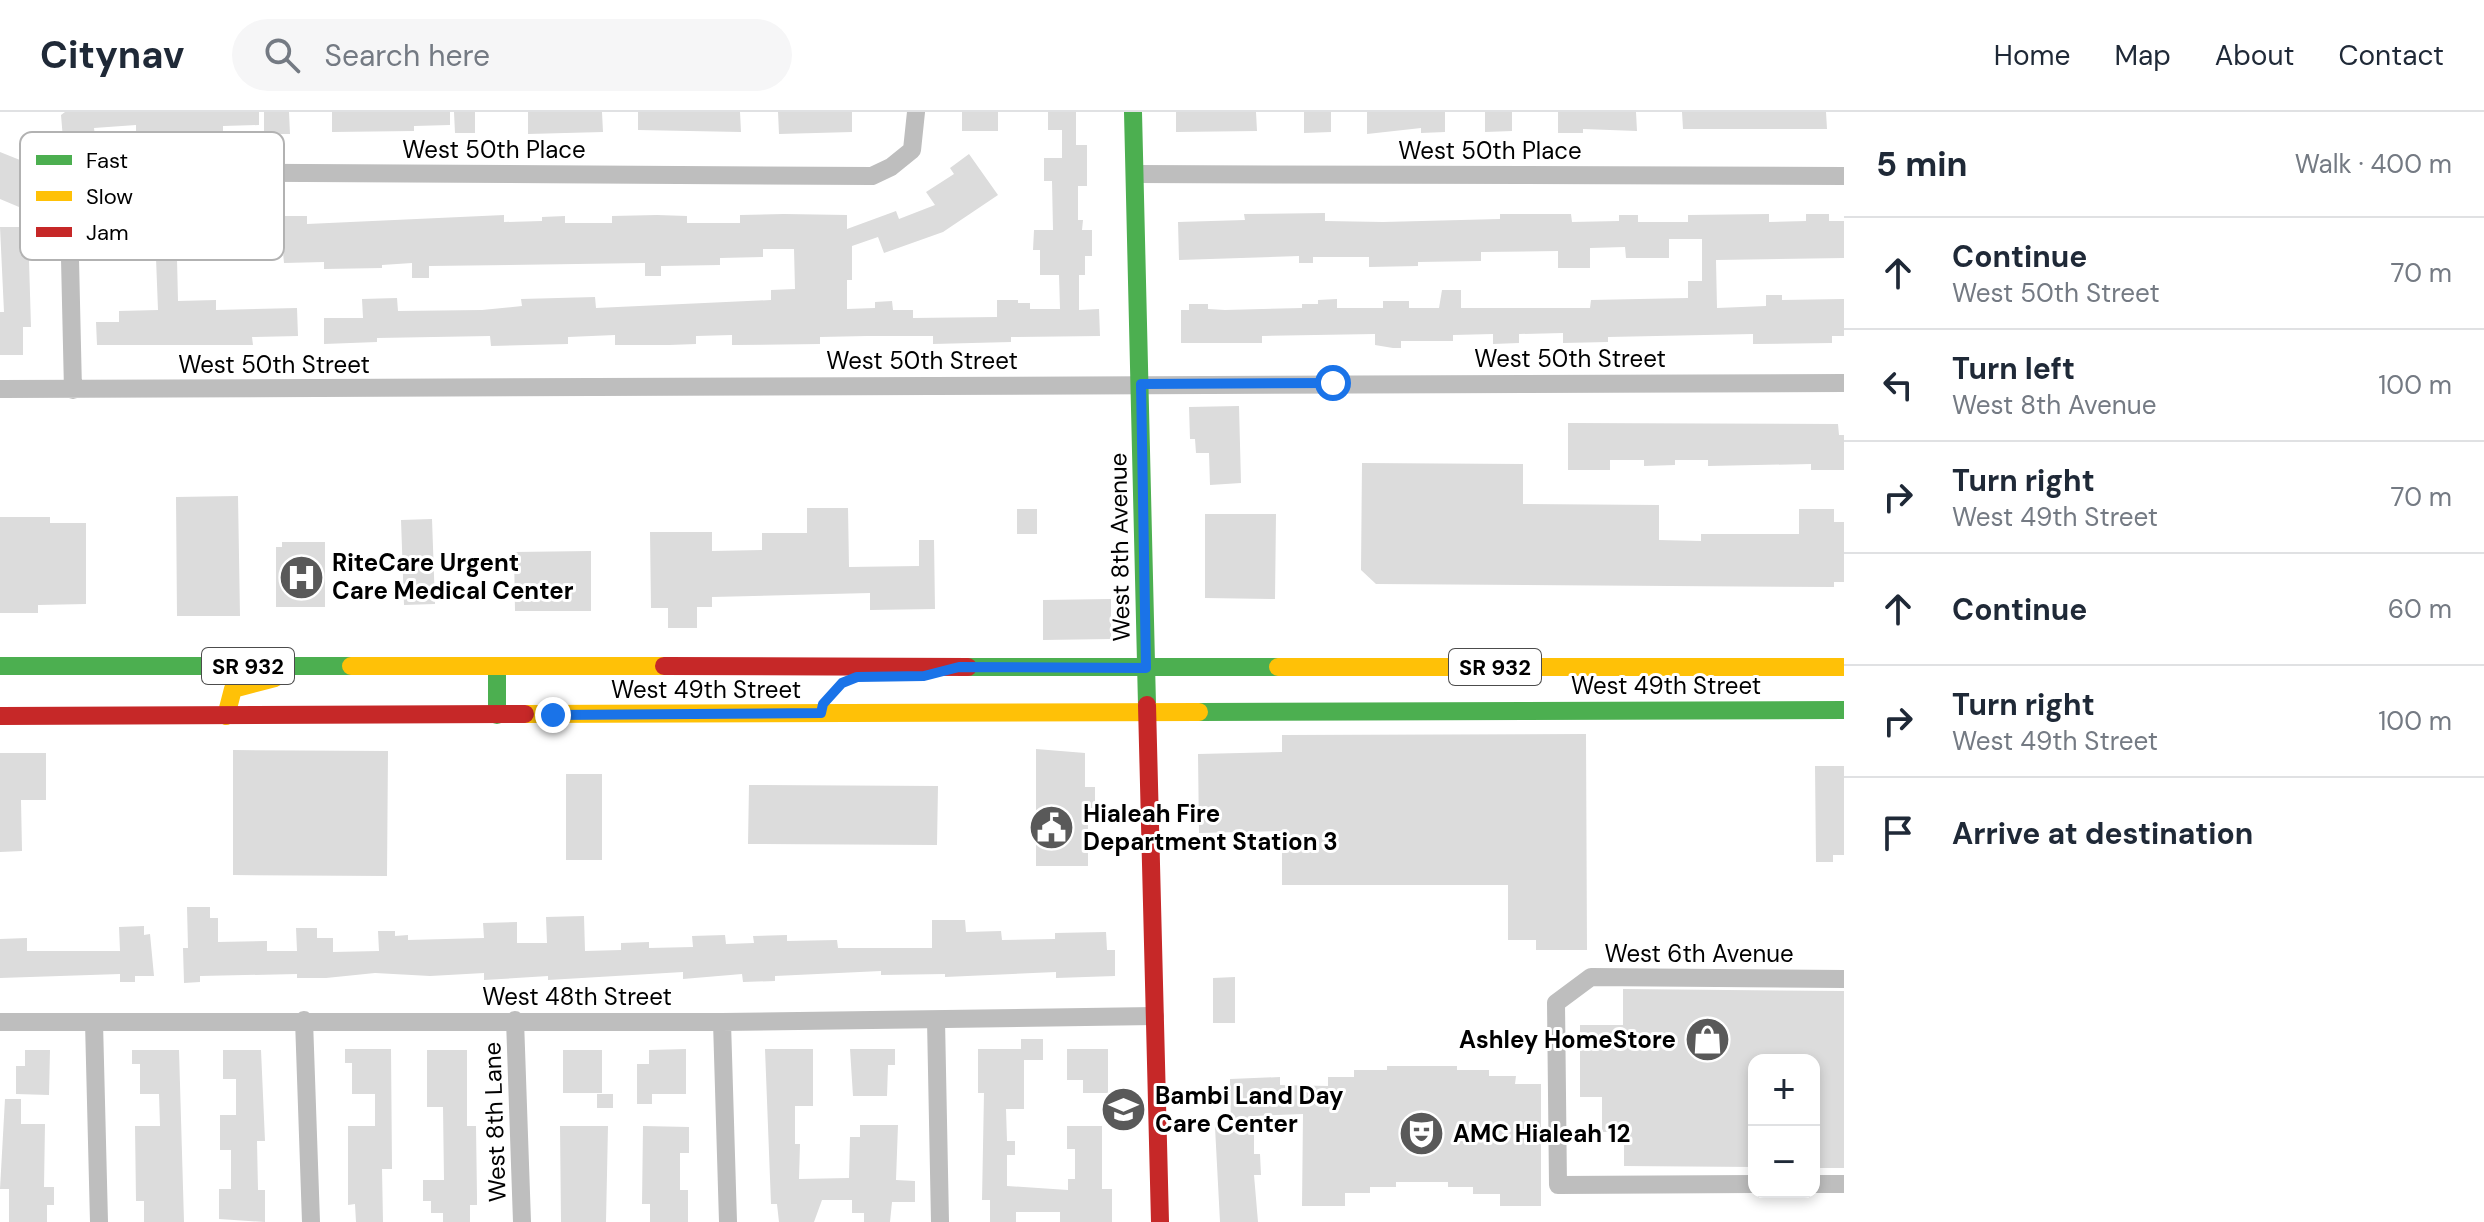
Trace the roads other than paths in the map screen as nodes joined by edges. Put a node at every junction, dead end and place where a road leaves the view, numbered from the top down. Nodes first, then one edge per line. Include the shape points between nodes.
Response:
1 (916, 112) edge
2 (1133, 112) edge
3 (284, 173) edge
4 (1135, 174) junction
5 (1844, 176) edge
6 (70, 260) edge
7 (1844, 383) edge
8 (1141, 384) junction
9 (0, 389) edge
10 (73, 390) junction
11 (0, 666) edge
12 (339, 667) junction
13 (497, 667) junction
14 (959, 667) junction
15 (1706, 667) junction
16 (1835, 667) edge
17 (1146, 668) junction
18 (1706, 710) junction
19 (1844, 710) edge
20 (1585, 711) junction
21 (1147, 712) junction
22 (821, 713) junction
23 (497, 715) junction
24 (0, 716) edge
25 (226, 716) junction
26 (1844, 979) edge
27 (1155, 1016) junction
28 (304, 1020) junction
29 (515, 1020) junction
30 (936, 1020) junction
31 (0, 1022) edge
32 (94, 1022) junction
33 (722, 1022) junction
34 (1748, 1184) edge
35 (1820, 1184) edge
36 (1844, 1184) edge
37 (99, 1222) edge
38 (311, 1222) edge
39 (522, 1222) edge
40 (728, 1222) edge
41 (940, 1222) edge
42 (1160, 1222) edge

1 - 3 street, West 50th Place via 912,150 872,176
2 - 4 main road, West 8th Avenue
4 - 5 street, West 50th Place
4 - 8 main road, West 8th Avenue
6 - 10 street, West 50th Place
7 - 8 street, West 50th Street
8 - 10 street, West 50th Street
8 - 17 main road, West 8th Avenue
9 - 10 street, West 50th Street
11 - 12 main road, West 49th Street / SR 932
12 - 13 main road, West 49th Street / SR 932
12 - 25 main road via 241,684 229,697
13 - 14 main road, West 49th Street / SR 932
13 - 23 main road
14 - 17 main road, West 49th Street / SR 932
14 - 22 main road via 924,676 857,677 837,688
15 - 16 main road, West 49th Street / SR 932
15 - 17 main road, West 49th Street / SR 932
15 - 20 main road via 1681,690
16 - 18 main road via 1717,687
17 - 21 main road, West 8th Avenue
18 - 19 main road, West 49th Street / SR 932
18 - 20 main road, West 49th Street / SR 932
20 - 21 main road, West 49th Street / SR 932
21 - 22 main road, West 49th Street / SR 932
21 - 27 main road, West 8th Avenue
22 - 23 main road, West 49th Street / SR 932
23 - 25 main road, West 49th Street / SR 932
24 - 25 main road, West 49th Street / SR 932
26 - 34 street, West 6th Avenue via 1591,977 1556,1003 1558,1185
27 - 30 street, West 48th Street
27 - 42 main road, West 8th Avenue
28 - 29 street, West 48th Street
28 - 32 street, West 48th Street
28 - 38 street
29 - 33 street, West 48th Street
29 - 39 street, West 8th Lane
30 - 33 street, West 48th Street
30 - 41 street
31 - 32 street, West 48th Street
32 - 37 street
33 - 40 street
35 - 36 street

